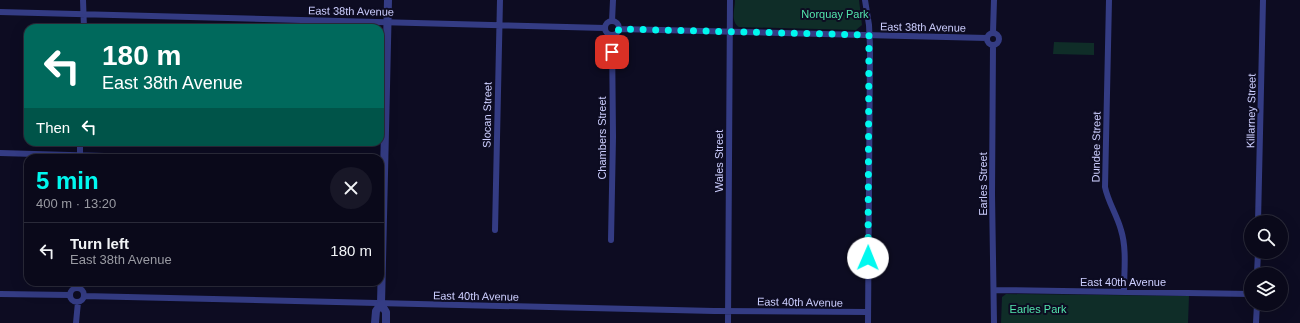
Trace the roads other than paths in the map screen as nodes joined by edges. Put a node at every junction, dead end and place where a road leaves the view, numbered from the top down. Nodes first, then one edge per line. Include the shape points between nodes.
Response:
1 (84, 0) edge
2 (388, 0) edge
3 (500, 0) edge
4 (613, 0) edge
5 (730, 0) edge
6 (864, 0) edge
7 (994, 0) edge
8 (1109, 0) edge
9 (1263, 0) edge
10 (0, 12) edge
11 (84, 15) junction
12 (387, 22) junction
13 (612, 22) junction
14 (84, 24) edge
15 (499, 25) junction
16 (605, 28) junction
17 (619, 29) junction
18 (730, 32) junction
19 (993, 32) junction
20 (869, 35) junction
21 (612, 36) junction
22 (987, 38) junction
23 (993, 45) junction
24 (384, 107) edge
25 (0, 153) edge
26 (24, 154) edge
27 (1258, 215) edge
28 (495, 230) dead end
29 (611, 240) dead end
30 (77, 286) edge
31 (79, 286) edge
32 (381, 286) edge
33 (994, 290) junction
34 (1124, 292) junction
35 (0, 294) edge
36 (1244, 294) edge
37 (70, 295) junction
38 (84, 296) junction
39 (78, 302) junction
40 (381, 304) junction
41 (728, 311) junction
42 (1257, 311) edge
43 (868, 312) junction
44 (76, 323) edge
45 (376, 323) edge
46 (386, 323) edge
47 (728, 323) edge
48 (868, 323) edge
49 (994, 323) edge
50 (1256, 323) edge

1 - 11 street
2 - 12 street
3 - 15 street, Slocan Street
4 - 13 street
5 - 18 street, Wales Street
6 - 20 street
7 - 19 street
8 - 34 street, Dundee Street via 1105,187 1124,243
9 - 27 street, Killarney Street
10 - 11 street, East 38th Avenue
11 - 12 street, East 38th Avenue
11 - 14 street
12 - 15 street, East 38th Avenue
12 - 24 street
13 - 16 street via 608,22
13 - 17 street via 618,25
15 - 16 street, East 38th Avenue
15 - 28 street, Slocan Street
16 - 21 street via 607,34
17 - 18 street, East 38th Avenue
17 - 21 street
18 - 20 street, East 38th Avenue
18 - 41 street, Wales Street
19 - 22 street
19 - 23 street via 999,40
20 - 22 street, East 38th Avenue
20 - 43 street
21 - 29 street, Chambers Street
22 - 23 street via 988,43
23 - 33 street, Earles Street
25 - 26 street
30 - 37 street
31 - 38 street
32 - 40 street
33 - 34 street, East 40th Avenue
33 - 49 street, Earles Street
34 - 36 street, East 40th Avenue
35 - 37 street
37 - 39 street
38 - 39 street
38 - 40 street, East 40th Avenue
39 - 44 street
40 - 41 street, East 40th Avenue
40 - 45 street via 376,311
40 - 46 street via 386,312
41 - 43 street, East 40th Avenue
41 - 47 street, Wales Street
42 - 50 street
43 - 48 street

